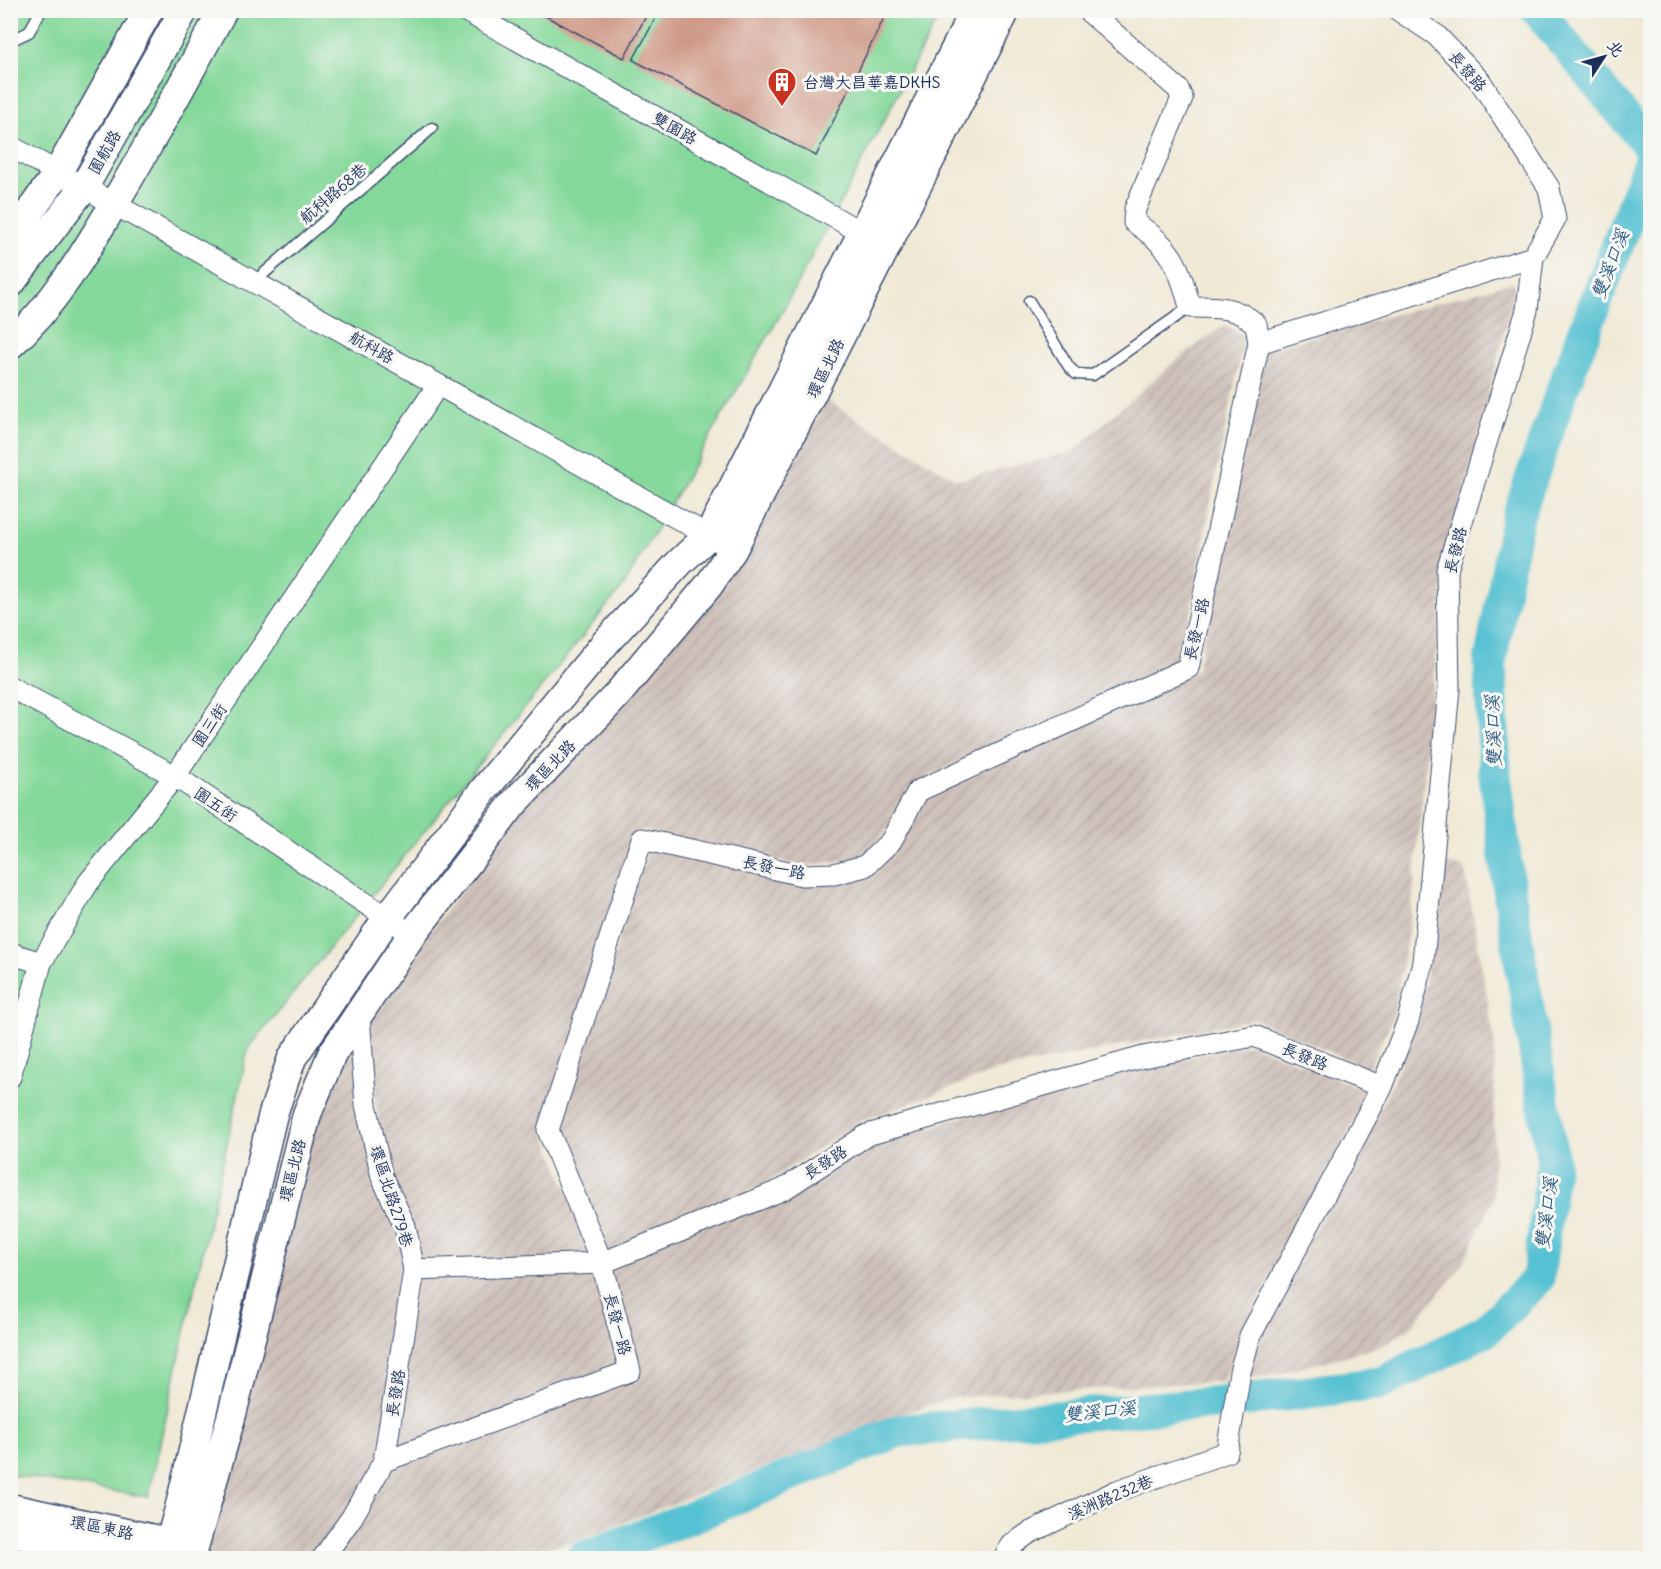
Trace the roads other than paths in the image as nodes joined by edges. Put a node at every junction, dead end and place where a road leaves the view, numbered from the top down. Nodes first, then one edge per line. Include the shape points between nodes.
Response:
1 (41, 10) edge
2 (149, 10) edge
3 (184, 10) edge
4 (223, 10) edge
5 (464, 10) edge
6 (975, 10) edge
7 (1006, 10) edge
8 (1087, 10) edge
9 (1398, 10) edge
10 (10, 41) edge
11 (432, 128) dead end
12 (10, 146) edge
13 (58, 172) junction
14 (84, 187) junction
15 (114, 203) junction
16 (873, 239) junction
17 (10, 240) edge
18 (1533, 257) junction
19 (254, 282) junction
20 (10, 284) edge
21 (1029, 301) dead end
22 (1190, 307) junction
23 (1259, 343) junction
24 (10, 345) edge
25 (438, 384) junction
26 (721, 542) junction
27 (10, 687) edge
28 (174, 776) junction
29 (386, 920) junction
30 (413, 933) junction
31 (10, 953) edge
32 (41, 963) junction
33 (359, 1016) junction
34 (10, 1077) edge
35 (1382, 1087) junction
36 (602, 1263) junction
37 (414, 1270) junction
38 (384, 1461) junction
39 (10, 1508) edge
40 (10, 1533) edge
41 (178, 1552) edge
42 (139, 1558) edge
43 (323, 1558) edge
44 (1004, 1558) edge

1 - 10 lane via 29,32
2 - 13 street
3 - 14 street, 園航路
4 - 15 street via 148,149
5 - 16 street, 雙園路
6 - 16 street, 環區北路
7 - 16 street, 環區北路
8 - 22 street via 1178,89 1182,98 1135,208 1134,222 1158,239 1173,257
9 - 18 street, 長發路 via 1436,35 1480,81 1549,188 1555,219
11 - 19 lane, 航科路68巷
12 - 13 street, 航科路
13 - 14 street, 航科路
13 - 17 street
14 - 15 street, 航科路
14 - 20 street, 園航路
15 - 19 street, 航科路
15 - 24 street via 82,258
16 - 26 street, 環區北路
18 - 23 street
18 - 35 street, 長發路 via 1527,310 1447,570 1449,689 1423,962 1408,1021
19 - 25 street, 航科路
21 - 22 lane via 1069,367 1076,374 1093,375
22 - 23 street via 1225,306 1246,315 1256,324
23 - 36 street, 長發一路 via 1188,668 918,791 891,841 865,866 834,874 802,874 642,839 548,1130
25 - 26 street, 航科路
25 - 28 street, 園三街
26 - 29 street, 環區北路 via 680,562 607,642 483,791
26 - 30 street, 環區北路 via 709,585 617,695 514,803
27 - 28 street, 園五街
28 - 29 street, 園五街
28 - 32 street, 園三街 via 88,883
29 - 30 street, 園五街
29 - 41 street, 環區北路 via 292,1058 273,1114
30 - 33 street, 環區北路
31 - 32 street
32 - 34 street, 園三街
33 - 37 street, 環區北路279巷 via 366,1105 382,1177 405,1226
33 - 41 street, 環區北路 via 332,1054 307,1114 232,1414
35 - 36 street, 長發路 via 1254,1036 1143,1057 867,1135 784,1189
35 - 44 street, 溪洲路232巷 via 1250,1336 1227,1452 1117,1491 1029,1533 1012,1545
36 - 37 street, 長發路
36 - 38 street, 長發一路 via 630,1371
37 - 38 street, 長發路
38 - 43 street, 長發路
39 - 41 street, 環區東路
40 - 42 street, 環區東路

